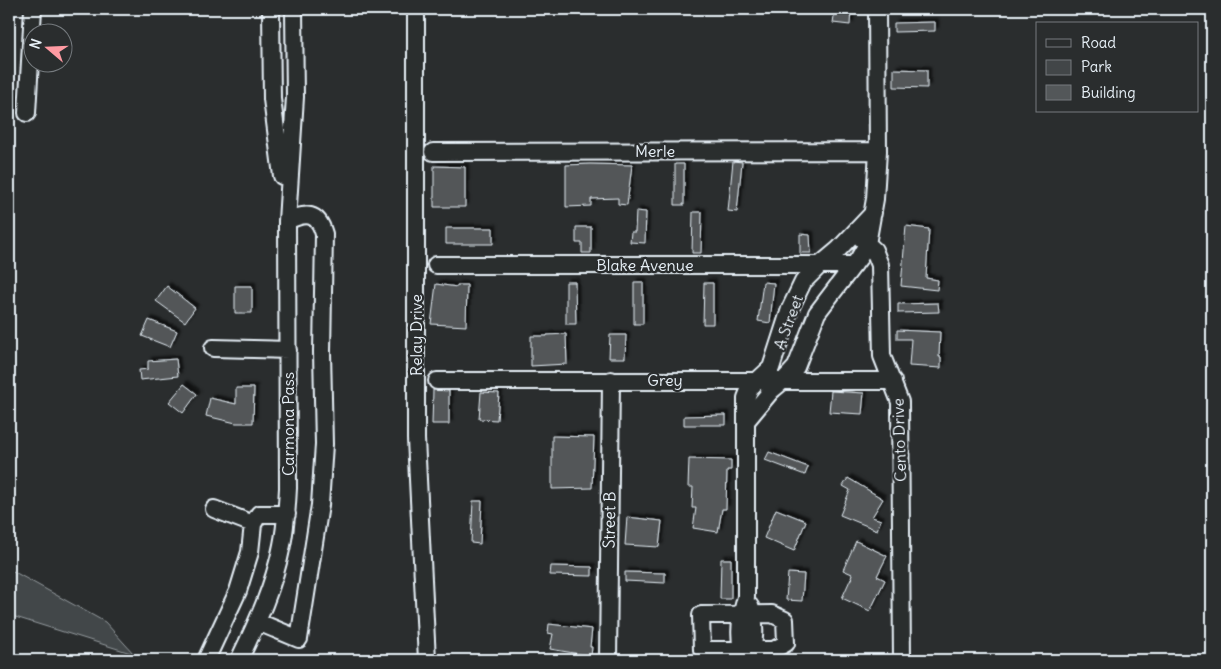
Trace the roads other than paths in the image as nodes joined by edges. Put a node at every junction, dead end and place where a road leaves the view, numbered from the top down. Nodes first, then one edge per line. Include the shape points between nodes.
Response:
1 (33, 9) edge
2 (271, 9) edge
3 (294, 9) edge
4 (416, 9) edge
5 (877, 9) edge
6 (271, 33) junction
7 (294, 33) junction
8 (27, 113) dead end
9 (878, 151) junction
10 (433, 152) dead end
11 (873, 213) junction
12 (287, 221) junction
13 (854, 232) junction
14 (867, 244) junction
15 (436, 265) dead end
16 (820, 265) junction
17 (854, 265) junction
18 (213, 348) dead end
19 (288, 350) junction
20 (611, 380) junction
21 (758, 380) junction
22 (784, 380) junction
23 (893, 380) junction
24 (438, 381) dead end
25 (747, 420) junction
26 (214, 509) dead end
27 (287, 514) junction
28 (253, 524) junction
29 (747, 615) junction
30 (258, 622) junction
31 (747, 655) edge
32 (206, 660) edge
33 (239, 660) edge
34 (427, 660) edge
35 (608, 660) edge
36 (902, 660) edge

1 - 8 street
2 - 6 street, Carmona Pass
3 - 7 street, Carmona Pass
4 - 34 street, Relay Drive via 416,439
5 - 9 street, A Street
6 - 7 street
6 - 12 street, Carmona Pass via 272,99
7 - 12 street, Carmona Pass via 295,97
9 - 10 street, Merle
9 - 11 street, A Street
11 - 13 street, A Street
11 - 14 street, A Street
12 - 19 street, Carmona Pass
12 - 30 street via 297,216 311,216 321,224 324,234 324,444 320,505 299,639
13 - 14 street, Cento Drive
13 - 16 street, A Street
14 - 17 street, A Street
14 - 23 street, Cento Drive via 874,250 880,265 882,356
15 - 16 street, Blake Avenue
16 - 17 street, Blake Avenue
16 - 21 street, A Street via 796,294 771,368
17 - 22 street, A Street via 817,313 796,367
18 - 19 street
19 - 27 street, Carmona Pass
20 - 21 street, Grey
20 - 24 street, Grey
20 - 35 street, Street B
21 - 22 street, Grey
21 - 25 street, A Street via 746,398
22 - 23 street, Grey
22 - 25 street, A Street via 770,391
23 - 36 street, Cento Drive via 900,402
25 - 29 street, A Street
26 - 28 street
27 - 28 street via 259,514
27 - 30 street, Carmona Pass via 273,581
28 - 32 street via 250,552 238,591
29 - 31 street, A Street
29 - 31 street via 772,614 785,620 786,643 774,650
29 - 31 street via 701,615 702,650
30 - 33 street, Carmona Pass

